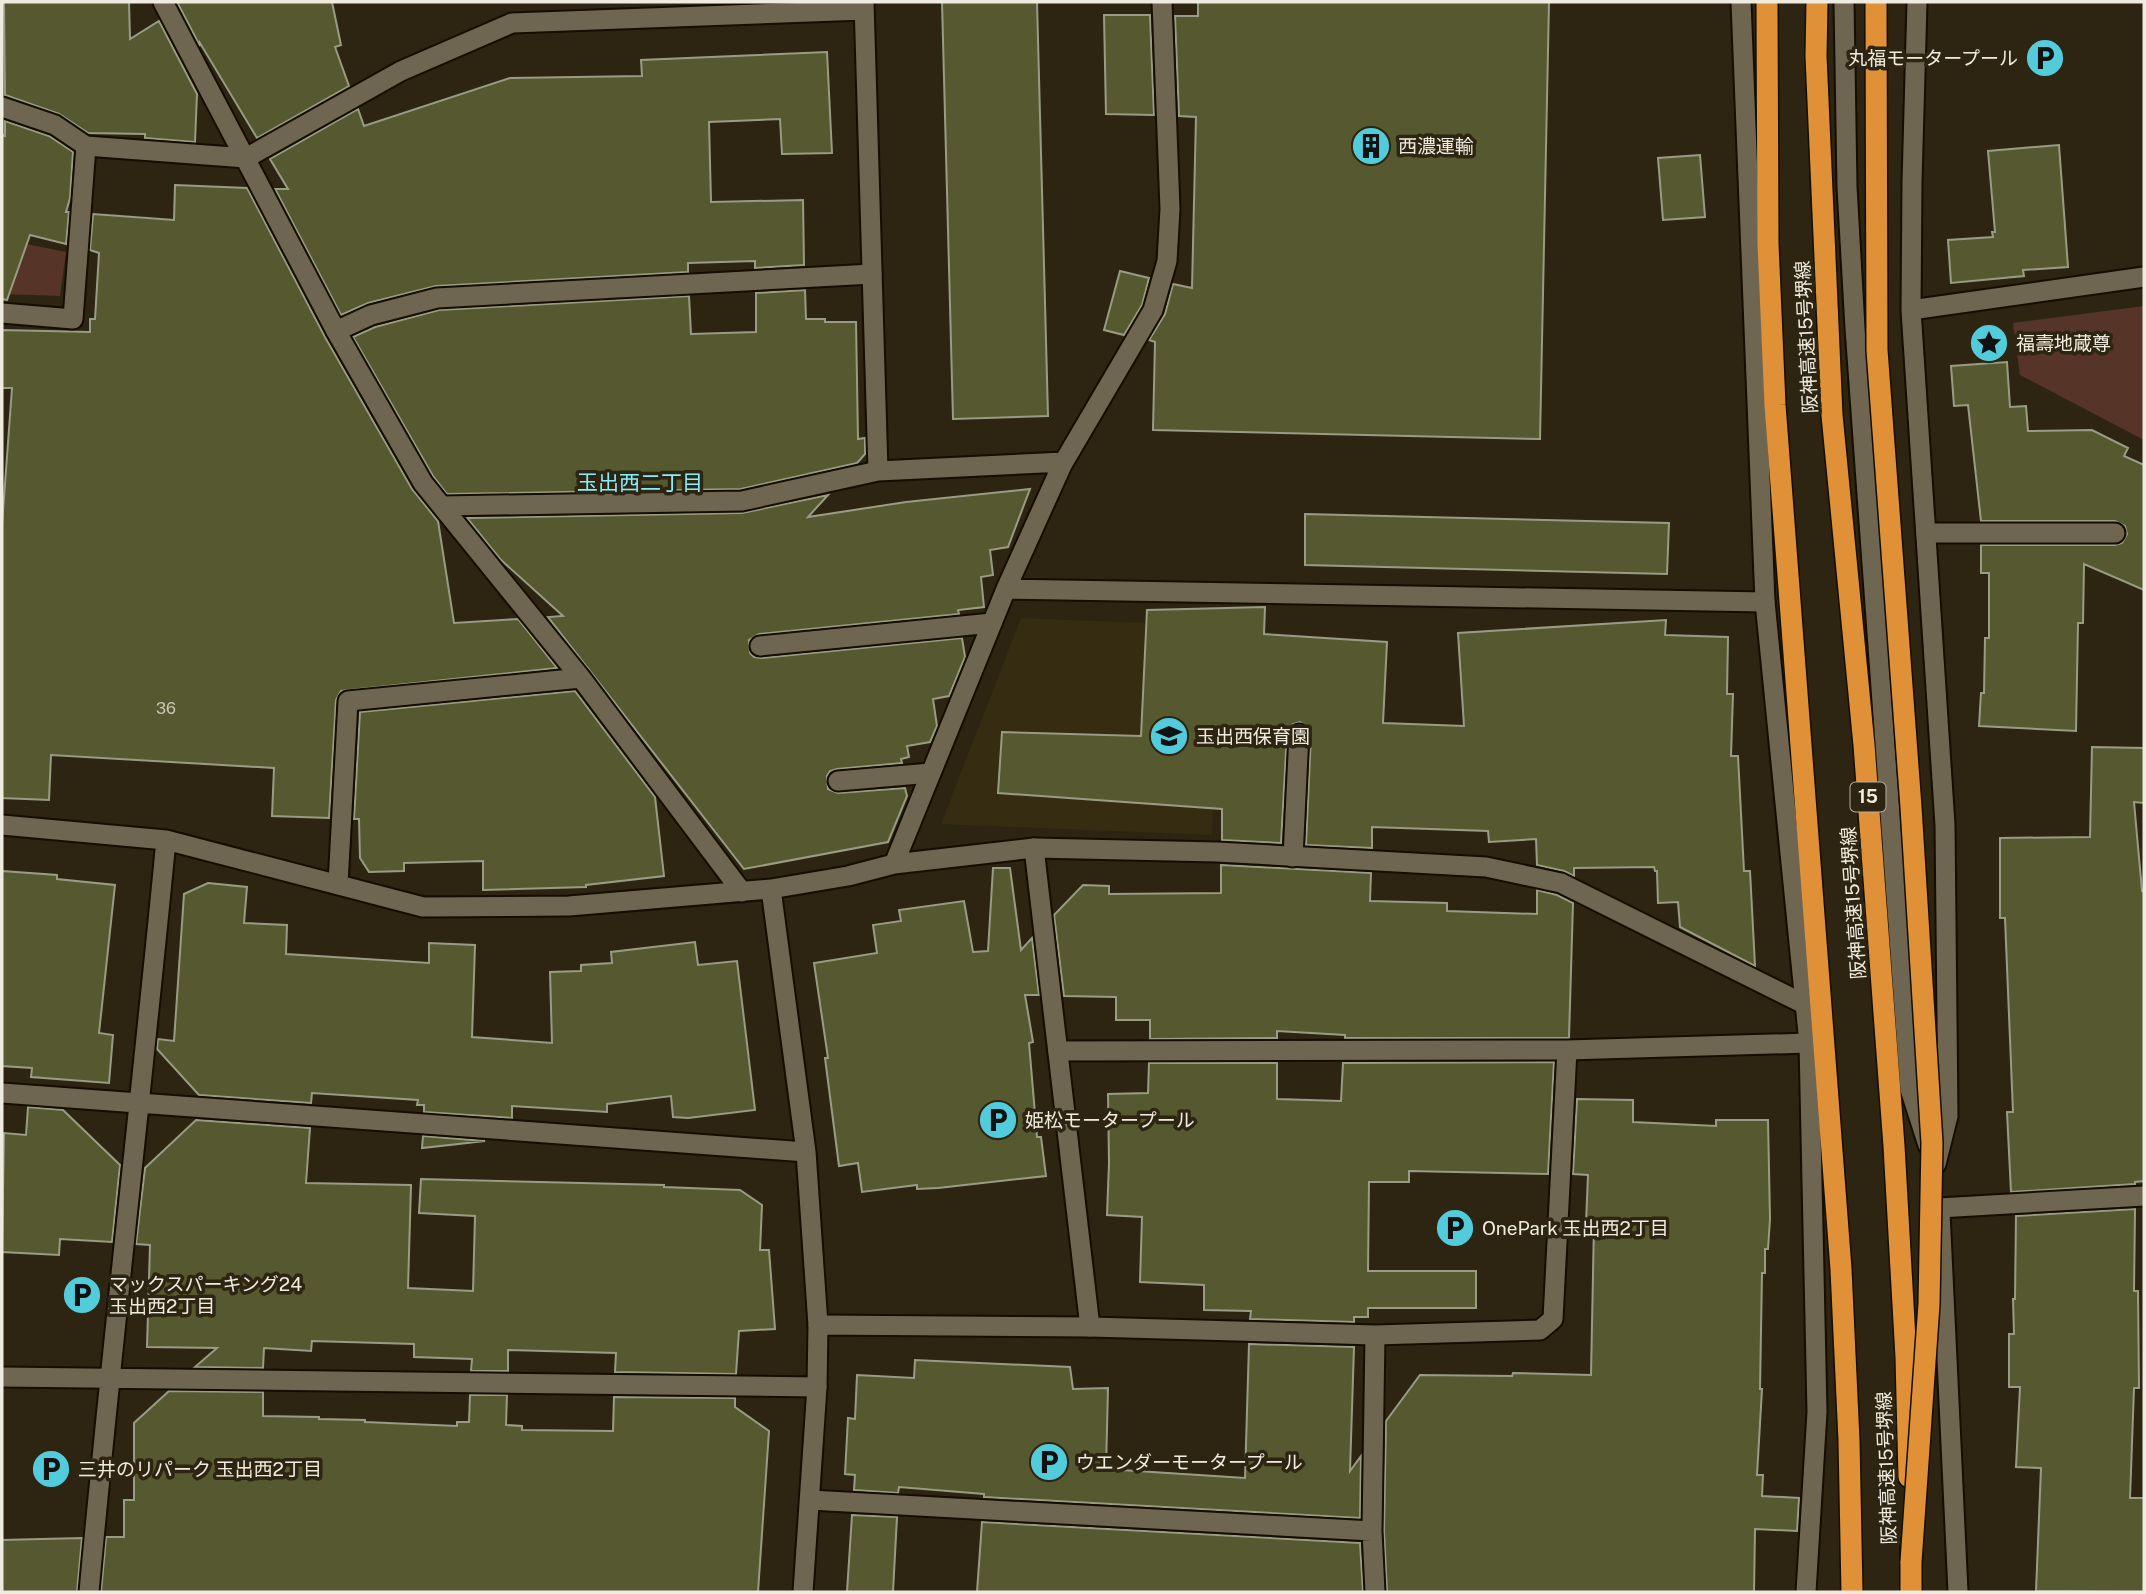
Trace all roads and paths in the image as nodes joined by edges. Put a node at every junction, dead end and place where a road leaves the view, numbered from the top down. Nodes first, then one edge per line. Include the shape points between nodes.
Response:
1 (163, 2) edge
2 (1162, 2) edge
3 (1741, 2) edge
4 (1767, 2) edge
5 (1817, 2) edge
6 (1844, 2) edge
7 (1876, 2) edge
8 (1917, 2) edge
9 (864, 6) edge
10 (2, 107) edge
11 (86, 146) junction
12 (246, 158) junction
13 (872, 274) junction
14 (2144, 277) edge
15 (1911, 310) junction
16 (2, 313) edge
17 (337, 331) junction
18 (1064, 462) junction
19 (878, 471) junction
20 (442, 506) junction
21 (1926, 533) junction
22 (2115, 533) dead end
23 (1006, 589) junction
24 (1765, 602) junction
25 (992, 623) junction
26 (760, 646) dead end
27 (581, 678) junction
28 (1299, 734) dead end
29 (931, 773) junction
30 (838, 781) dead end
31 (2, 825) edge
32 (166, 840) junction
33 (1034, 848) junction
34 (1293, 857) junction
35 (894, 864) junction
36 (338, 884) junction
37 (771, 889) junction
38 (742, 892) junction
39 (1804, 1004) junction
40 (1809, 1043) junction
41 (1567, 1050) junction
42 (1058, 1051) junction
43 (2, 1093) edge
44 (141, 1105) junction
45 (806, 1152) junction
46 (1936, 1167) junction
47 (2144, 1196) edge
48 (1939, 1209) junction
49 (818, 1325) junction
50 (1090, 1327) junction
51 (1375, 1335) junction
52 (2, 1377) edge
53 (108, 1379) junction
54 (817, 1387) junction
55 (810, 1500) junction
56 (1372, 1531) junction
57 (1912, 1562) junction
58 (89, 1592) edge
59 (803, 1592) edge
60 (1375, 1592) edge
61 (1806, 1592) edge
62 (1852, 1592) edge
63 (1911, 1592) edge
64 (1958, 1592) edge

1 - 12 street
2 - 18 street via 1170,209 1167,261 1153,310
3 - 24 street
4 - 62 highway, 阪神高速15号堺線 via 1768,244 1775,405 1839,1241
5 - 57 highway, 阪神高速15号堺線 / 15, bridge via 1832,415 1894,1133
6 - 46 street via 1853,289 1910,1089
7 - 57 highway, 15, bridge via 1877,350 1932,1143 1928,1304
8 - 15 street
9 - 12 street via 512,23 401,71
9 - 13 street
10 - 11 street via 55,125
11 - 12 street
11 - 16 street via 73,319
12 - 17 street
13 - 17 street via 438,298 371,315
13 - 19 street
14 - 15 street
15 - 21 street
17 - 20 street via 423,483
18 - 19 street
18 - 23 street
19 - 20 street via 742,501
20 - 27 street
21 - 22 street
21 - 46 street via 1945,825 1948,1116
23 - 24 street
23 - 25 street
24 - 39 street
25 - 26 street
25 - 29 street
27 - 36 street via 348,701
27 - 38 street
28 - 34 street
29 - 30 street
29 - 35 street
31 - 32 street
32 - 36 street
32 - 44 street
33 - 34 street
33 - 35 street
33 - 42 street
34 - 39 street via 1486,867 1561,883
35 - 37 street
36 - 38 street via 423,907 569,906
37 - 38 street
37 - 45 street
39 - 40 street
40 - 41 street
40 - 61 street via 1817,1412
41 - 42 street
41 - 51 street via 1553,1319 1540,1330
42 - 50 street
43 - 44 street
44 - 45 street
44 - 53 street
45 - 49 street
46 - 48 street
47 - 48 street
48 - 64 street
49 - 50 street
49 - 54 street
50 - 51 street
51 - 56 street
52 - 53 street
53 - 54 street
53 - 58 street
54 - 55 street
55 - 56 street
55 - 59 street
56 - 60 street
57 - 63 highway, 阪神高速15号堺線 / 15

